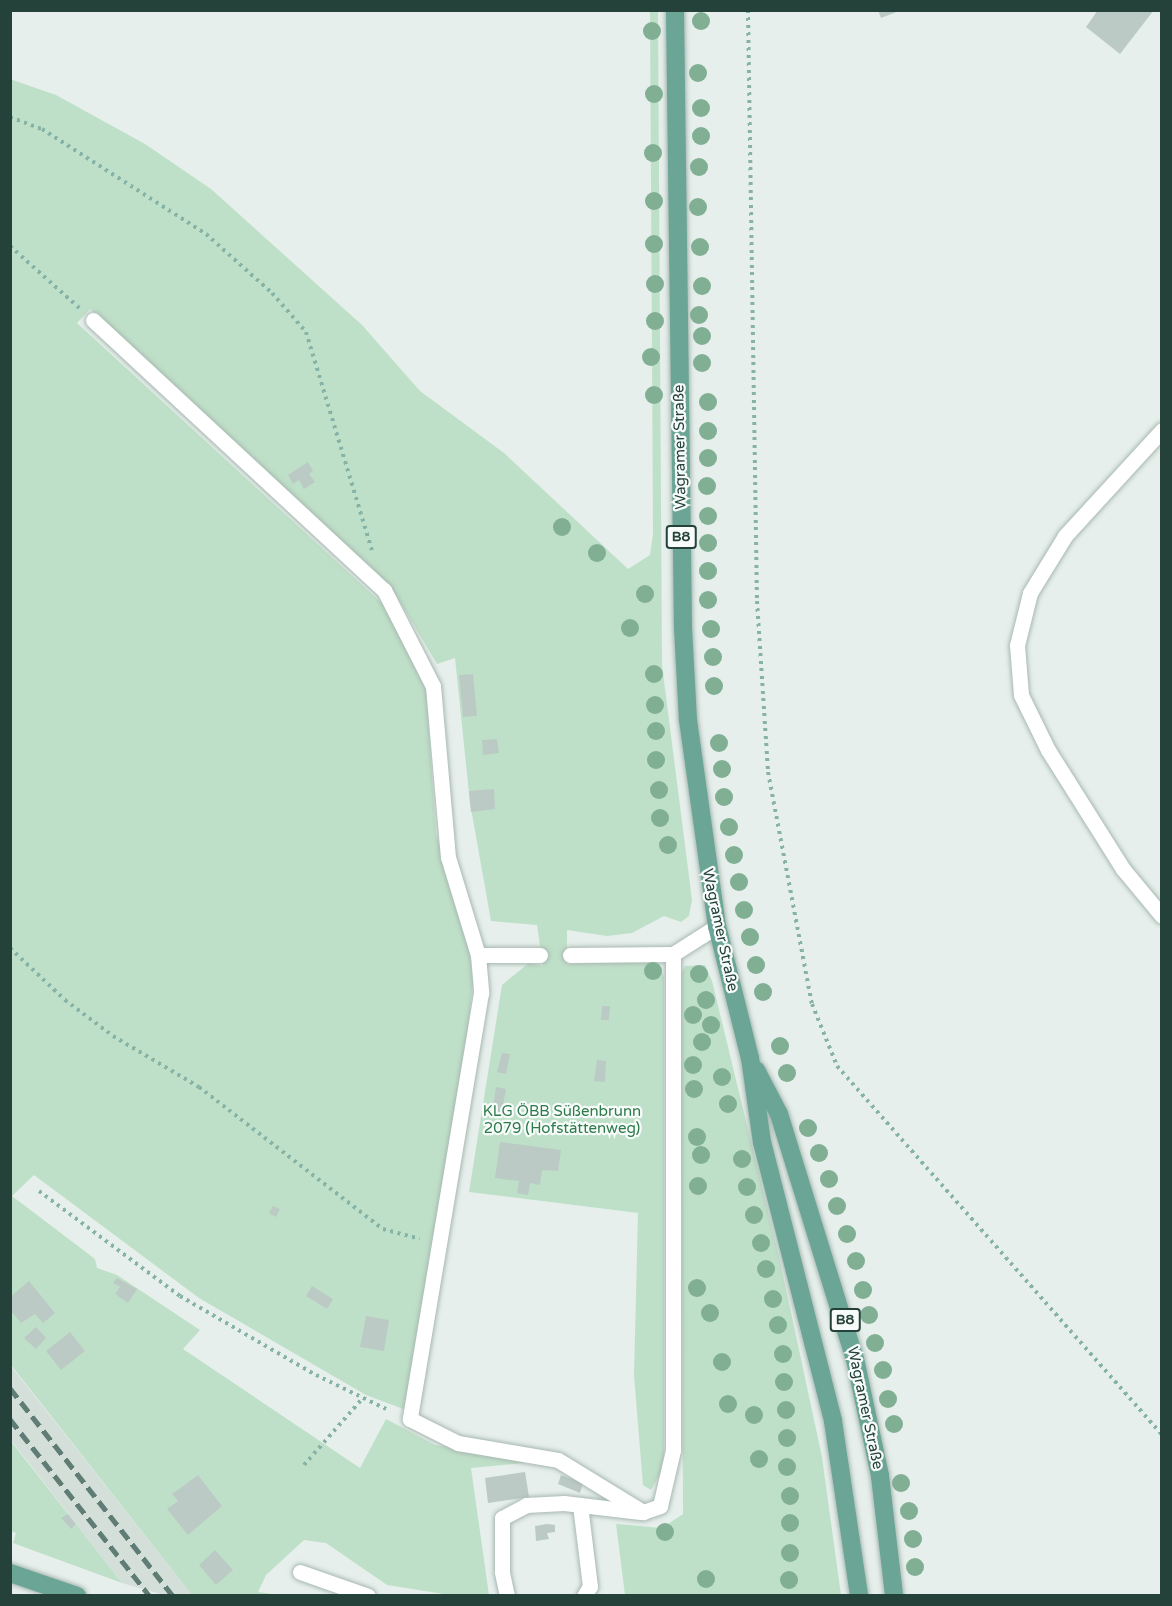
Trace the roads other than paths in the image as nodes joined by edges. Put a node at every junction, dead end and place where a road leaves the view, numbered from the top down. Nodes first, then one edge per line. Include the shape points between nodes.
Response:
1 (675, 10) edge
2 (93, 320) road end
3 (1161, 430) edge
4 (1161, 916) edge
5 (717, 926) junction
6 (673, 954) junction
7 (478, 955) junction
8 (540, 955) dead end
9 (570, 955) dead end
10 (750, 1058) junction
11 (580, 1505) junction
12 (643, 1512) junction
13 (300, 1572) dead end
14 (10, 1573) edge
15 (77, 1596) edge
16 (369, 1596) edge
17 (507, 1596) edge
18 (584, 1596) edge
19 (859, 1596) edge
20 (894, 1596) edge

1 - 5 main road, Wagramer Straße / B8 via 683,628 688,720
2 - 7 lane via 384,590 433,686 448,857
3 - 4 lane via 1065,536 1030,593 1017,645 1021,695 1048,750 1123,869
5 - 6 lane
5 - 10 main road, Wagramer Straße / B8
6 - 9 lane
6 - 12 lane via 673,1450 660,1506
7 - 8 lane
7 - 12 lane via 481,993 411,1419 458,1443 558,1460
10 - 19 main road, Wagramer Straße / B8 via 762,1142 833,1421
10 - 20 main road, Wagramer Straße / B8 via 779,1114 855,1359 879,1476
11 - 12 lane
11 - 17 lane via 526,1505 502,1518 502,1572
11 - 18 lane via 590,1586
13 - 16 lane
14 - 15 main road

